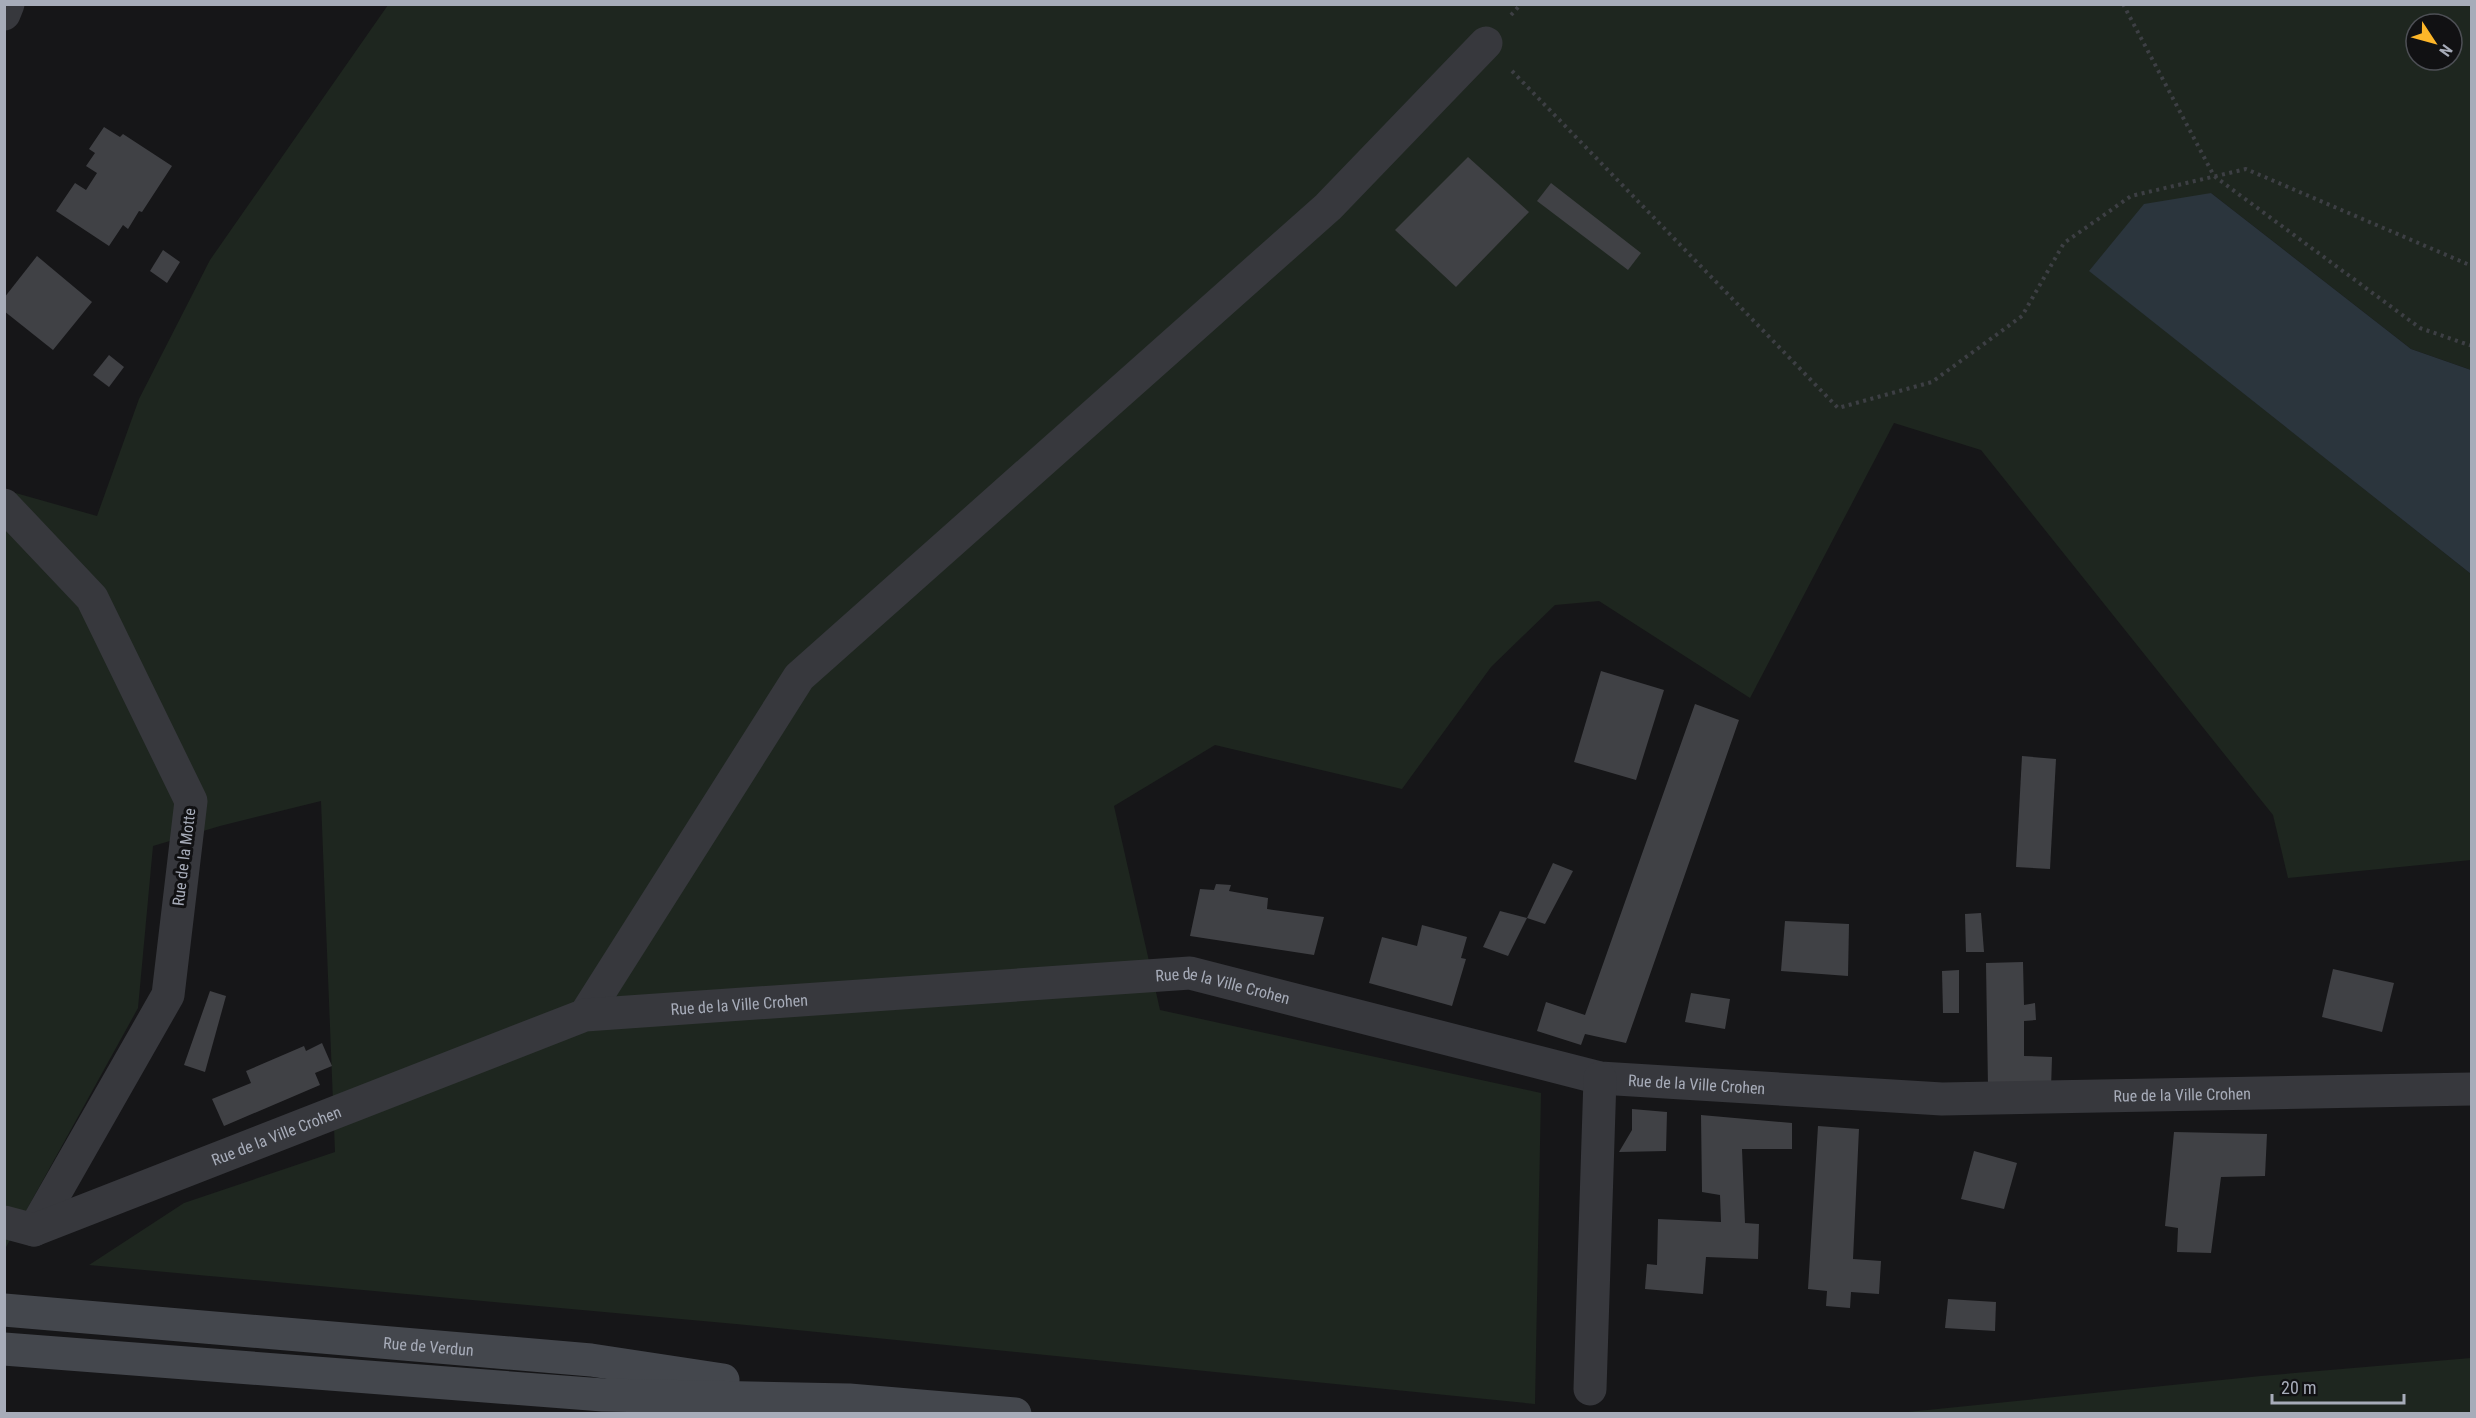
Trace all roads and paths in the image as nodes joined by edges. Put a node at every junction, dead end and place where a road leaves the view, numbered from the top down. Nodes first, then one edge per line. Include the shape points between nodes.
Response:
1 (8, 4) edge
2 (2123, 4) edge
3 (4, 14) edge
4 (1486, 43) joint
5 (2214, 176) junction
6 (2472, 266) edge
7 (2472, 346) edge
8 (4, 505) edge
9 (585, 1015) junction
10 (1600, 1078) junction
11 (2472, 1089) edge
12 (19, 1226) edge
13 (4, 1310) edge
14 (4, 1349) edge
15 (1590, 1389) dead end
16 (849, 1400) junction
17 (1015, 1413) edge

1 - 3 street
2 - 5 path
4 - 5 path via 1838,408 1932,382 2022,316 2064,243 2131,196
4 - 9 street via 1328,207 799,677
5 - 6 path via 2246,169
5 - 7 path via 2420,328
8 - 12 street, Rue de la Motte via 92,598 191,801 168,995
9 - 10 street, Rue de la Ville Crohen via 1190,973
9 - 12 street, Rue de la Ville Crohen
10 - 11 street, Rue de la Ville Crohen via 1942,1099
10 - 15 street
13 - 16 main road, Rue de Verdun via 591,1360
14 - 16 main road, Rue de Verdun via 603,1395
16 - 17 main road, Rue de Verdun

